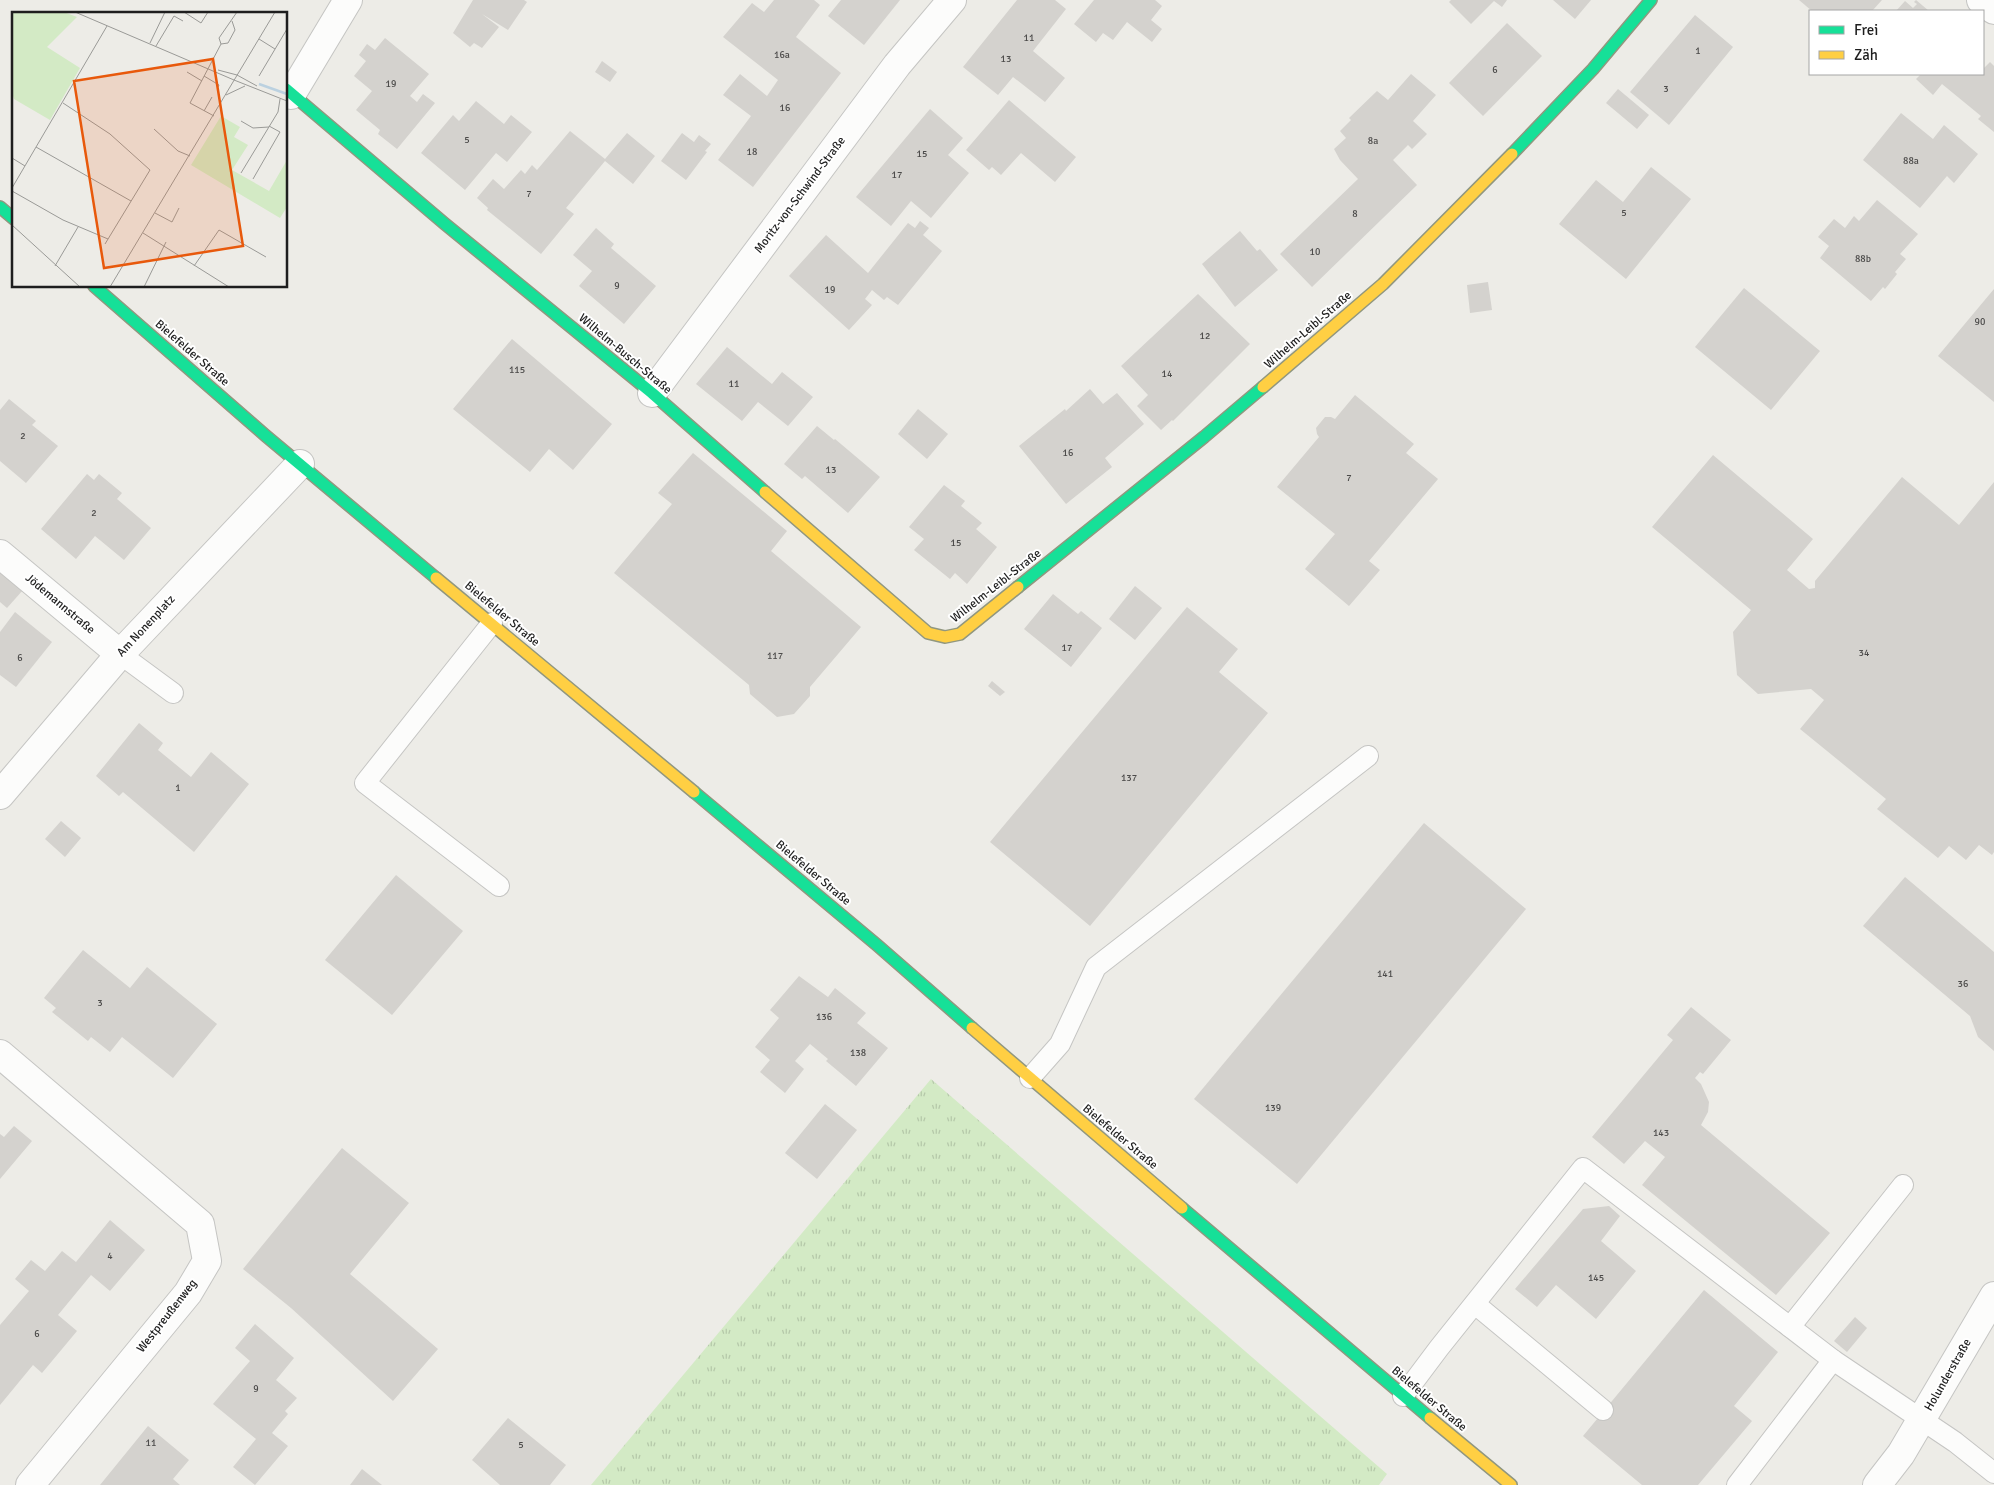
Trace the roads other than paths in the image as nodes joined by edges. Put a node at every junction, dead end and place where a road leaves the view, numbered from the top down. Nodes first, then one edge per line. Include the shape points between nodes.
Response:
1 (348, 0) edge
2 (952, 0) edge
3 (1651, 0) edge
4 (1981, 0) edge
5 (1994, 10) edge
6 (289, 92) edge
7 (0, 207) edge
8 (12, 217) edge
9 (96, 288) edge
10 (652, 393) junction
11 (300, 464) junction
12 (0, 554) edge
13 (492, 623) junction
14 (945, 637) joint
15 (120, 654) junction
16 (173, 692) dead end
17 (1368, 756) dead end
18 (0, 795) edge
19 (499, 886) dead end
20 (0, 1054) edge
21 (1030, 1078) junction
22 (1904, 1185) dead end
23 (1994, 1296) edge
24 (1475, 1304) junction
25 (1790, 1327) junction
26 (1833, 1360) junction
27 (1403, 1396) junction
28 (1603, 1410) dead end
29 (1922, 1420) junction
30 (1901, 1454) junction
31 (1994, 1473) edge
32 (30, 1485) edge
33 (1511, 1485) edge
34 (1737, 1485) edge
35 (1877, 1485) edge
36 (1890, 1485) edge

1 - 6 street
2 - 10 street, Moritz-von-Schwind-Straße via 897,65
3 - 14 main road, Wilhelm-Leibl-Straße via 1593,69 1383,284 1197,444 960,634
4 - 5 street
6 - 10 main road, Wilhelm-Busch-Straße
7 - 8 main road
9 - 11 main road, Bielefelder Straße
10 - 14 main road, Wilhelm-Busch-Straße via 928,633
11 - 13 main road, Bielefelder Straße
11 - 15 street, Am Nonenplatz
12 - 15 street, Jödemannstraße
13 - 19 lane via 365,783
13 - 21 main road, Bielefelder Straße via 877,945
15 - 16 lane
15 - 18 street, Am Nonenplatz
17 - 21 lane via 1096,967 1060,1044
20 - 32 street, Westpreußenweg via 200,1224 207,1261 188,1293
21 - 27 main road, Bielefelder Straße
22 - 25 lane
23 - 29 street, Holunderstraße
24 - 25 lane via 1583,1168
24 - 27 lane
24 - 28 lane
25 - 26 lane
26 - 29 lane
26 - 34 lane
27 - 33 main road, Bielefelder Straße
29 - 30 street, Holunderstraße
29 - 31 lane
30 - 35 street, Holunderstraße
30 - 36 street, Holunderstraße

